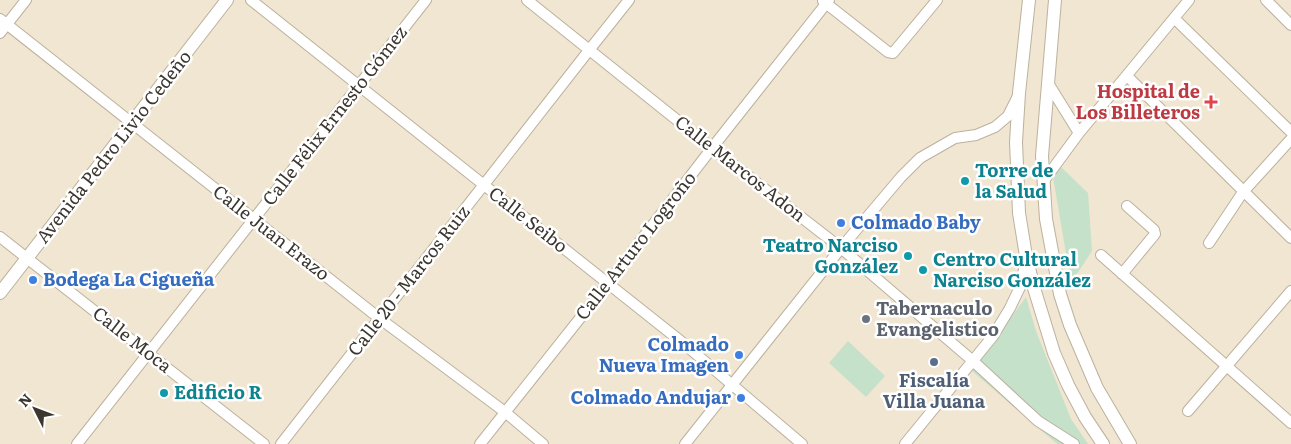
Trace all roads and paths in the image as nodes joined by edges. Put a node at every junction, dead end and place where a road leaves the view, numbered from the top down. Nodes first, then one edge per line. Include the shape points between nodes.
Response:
1 (26, 0) edge
2 (228, 0) edge
3 (251, 0) edge
4 (426, 0) edge
5 (527, 0) edge
6 (630, 0) edge
7 (937, 0) edge
8 (1030, 0) edge
9 (1055, 0) edge
10 (1189, 0) edge
11 (1266, 0) edge
12 (826, 1) edge
13 (1174, 18) junction
14 (3, 22) edge
15 (1291, 25) edge
16 (0, 34) edge
17 (590, 49) junction
18 (1127, 76) junction
19 (1048, 83) junction
20 (359, 86) junction
21 (1019, 93) junction
22 (132, 123) junction
23 (1291, 132) edge
24 (1079, 133) junction
25 (1291, 139) edge
26 (712, 148) junction
27 (1043, 182) junction
28 (484, 185) junction
29 (1243, 192) junction
30 (1127, 206) dead end
31 (254, 220) junction
32 (0, 237) edge
33 (1291, 238) edge
34 (1209, 243) dead end
35 (841, 248) junction
36 (1101, 255) dead end
37 (1026, 256) junction
38 (27, 258) junction
39 (1122, 274) junction
40 (608, 283) junction
41 (1291, 291) edge
42 (0, 293) edge
43 (379, 318) junction
44 (149, 353) junction
45 (973, 361) junction
46 (1227, 365) junction
47 (732, 384) junction
48 (1188, 411) dead end
49 (505, 412) junction
50 (1291, 423) edge
51 (77, 444) edge
52 (264, 444) edge
53 (282, 444) edge
54 (480, 444) edge
55 (543, 444) edge
56 (685, 444) edge
57 (802, 444) edge
58 (905, 444) edge
59 (1074, 444) edge
60 (1103, 444) edge
61 (1130, 444) edge

1 - 14 street
2 - 22 main road, Avenida Pedro Livio Cedeño
3 - 20 street, Calle Seibo
4 - 20 street, Calle Félix Ernesto Gómez
5 - 17 street, Calle Marcos Adon
6 - 17 street, Calle 20 - Marcos Ruiz
7 - 12 street via 893,53
8 - 21 main road
9 - 19 main road
10 - 13 street
11 - 15 street
12 - 26 street, Calle Arturo Logroño
13 - 18 street
13 - 23 street
14 - 16 street
14 - 22 street, Calle Juan Erazo
17 - 26 street, Calle Marcos Adon
17 - 28 street, Calle 20 - Marcos Ruiz
18 - 24 street
18 - 29 street
19 - 24 street
19 - 27 main road
20 - 28 street, Calle Seibo
20 - 31 street, Calle Félix Ernesto Gómez
21 - 35 street via 1008,116 995,127 976,135 956,138 920,158
21 - 37 main road via 1016,142
22 - 31 street, Calle Juan Erazo
22 - 38 main road, Avenida Pedro Livio Cedeño
24 - 27 street
25 - 29 street
26 - 35 street, Calle Marcos Adon
26 - 40 street, Calle Arturo Logroño
27 - 61 main road via 1046,219 1060,294 1070,325 1098,388
28 - 40 street, Calle Seibo
28 - 43 street, Calle 20 - Marcos Ruiz
29 - 33 street
29 - 34 street
30 - 39 street via 1155,234
31 - 43 street, Calle Juan Erazo
31 - 44 street, Calle Félix Ernesto Gómez
32 - 38 street, Calle Moca
35 - 45 street, Calle Marcos Adon
35 - 47 street
36 - 39 street
37 - 45 street via 1021,285 1010,308
37 - 60 main road via 1054,353 1085,417
38 - 42 main road, Avenida Pedro Livio Cedeño
38 - 44 street, Calle Moca
39 - 46 street
40 - 47 street, Calle Seibo
40 - 49 street, Calle Arturo Logroño
41 - 46 street
43 - 49 street, Calle Juan Erazo
43 - 53 street, Calle 20 - Marcos Ruiz
44 - 51 street, Calle Félix Ernesto Gómez
44 - 52 street, Calle Moca
45 - 58 street
45 - 59 street, Calle Marcos Adon via 1038,421
46 - 48 street
46 - 50 street
47 - 56 street
47 - 57 street, Calle Seibo
49 - 54 street, Calle Arturo Logroño
49 - 55 street, Calle Juan Erazo

